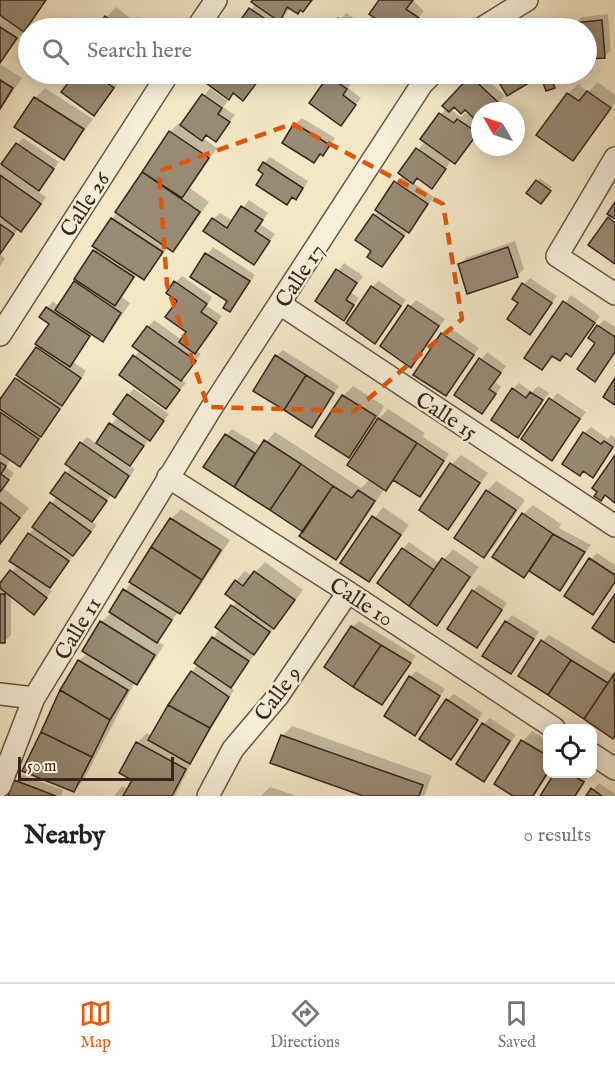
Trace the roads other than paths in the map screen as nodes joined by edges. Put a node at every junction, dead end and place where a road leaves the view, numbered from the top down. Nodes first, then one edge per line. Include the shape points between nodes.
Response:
1 (216, 0) edge
2 (527, 0) edge
3 (204, 18) edge
4 (498, 18) edge
5 (162, 84) edge
6 (422, 84) edge
7 (615, 158) edge
8 (615, 294) edge
9 (280, 304) junction
10 (0, 335) edge
11 (168, 477) junction
12 (615, 526) edge
13 (348, 592) junction
14 (0, 694) edge
15 (34, 698) junction
16 (546, 724) edge
17 (597, 757) edge
18 (615, 769) edge
19 (0, 786) edge
20 (208, 796) edge

1 - 3 street
2 - 4 street
5 - 10 street, Calle 26
6 - 9 street, Calle 17
7 - 8 street via 557,256
9 - 11 street, Calle 17
9 - 12 street, Calle 15
11 - 13 street, Calle 10
11 - 15 street, Calle 11
13 - 16 street, Calle 10
13 - 20 street, Calle 9 via 278,696 233,748
14 - 15 street
15 - 19 street, Calle 11
17 - 18 street

